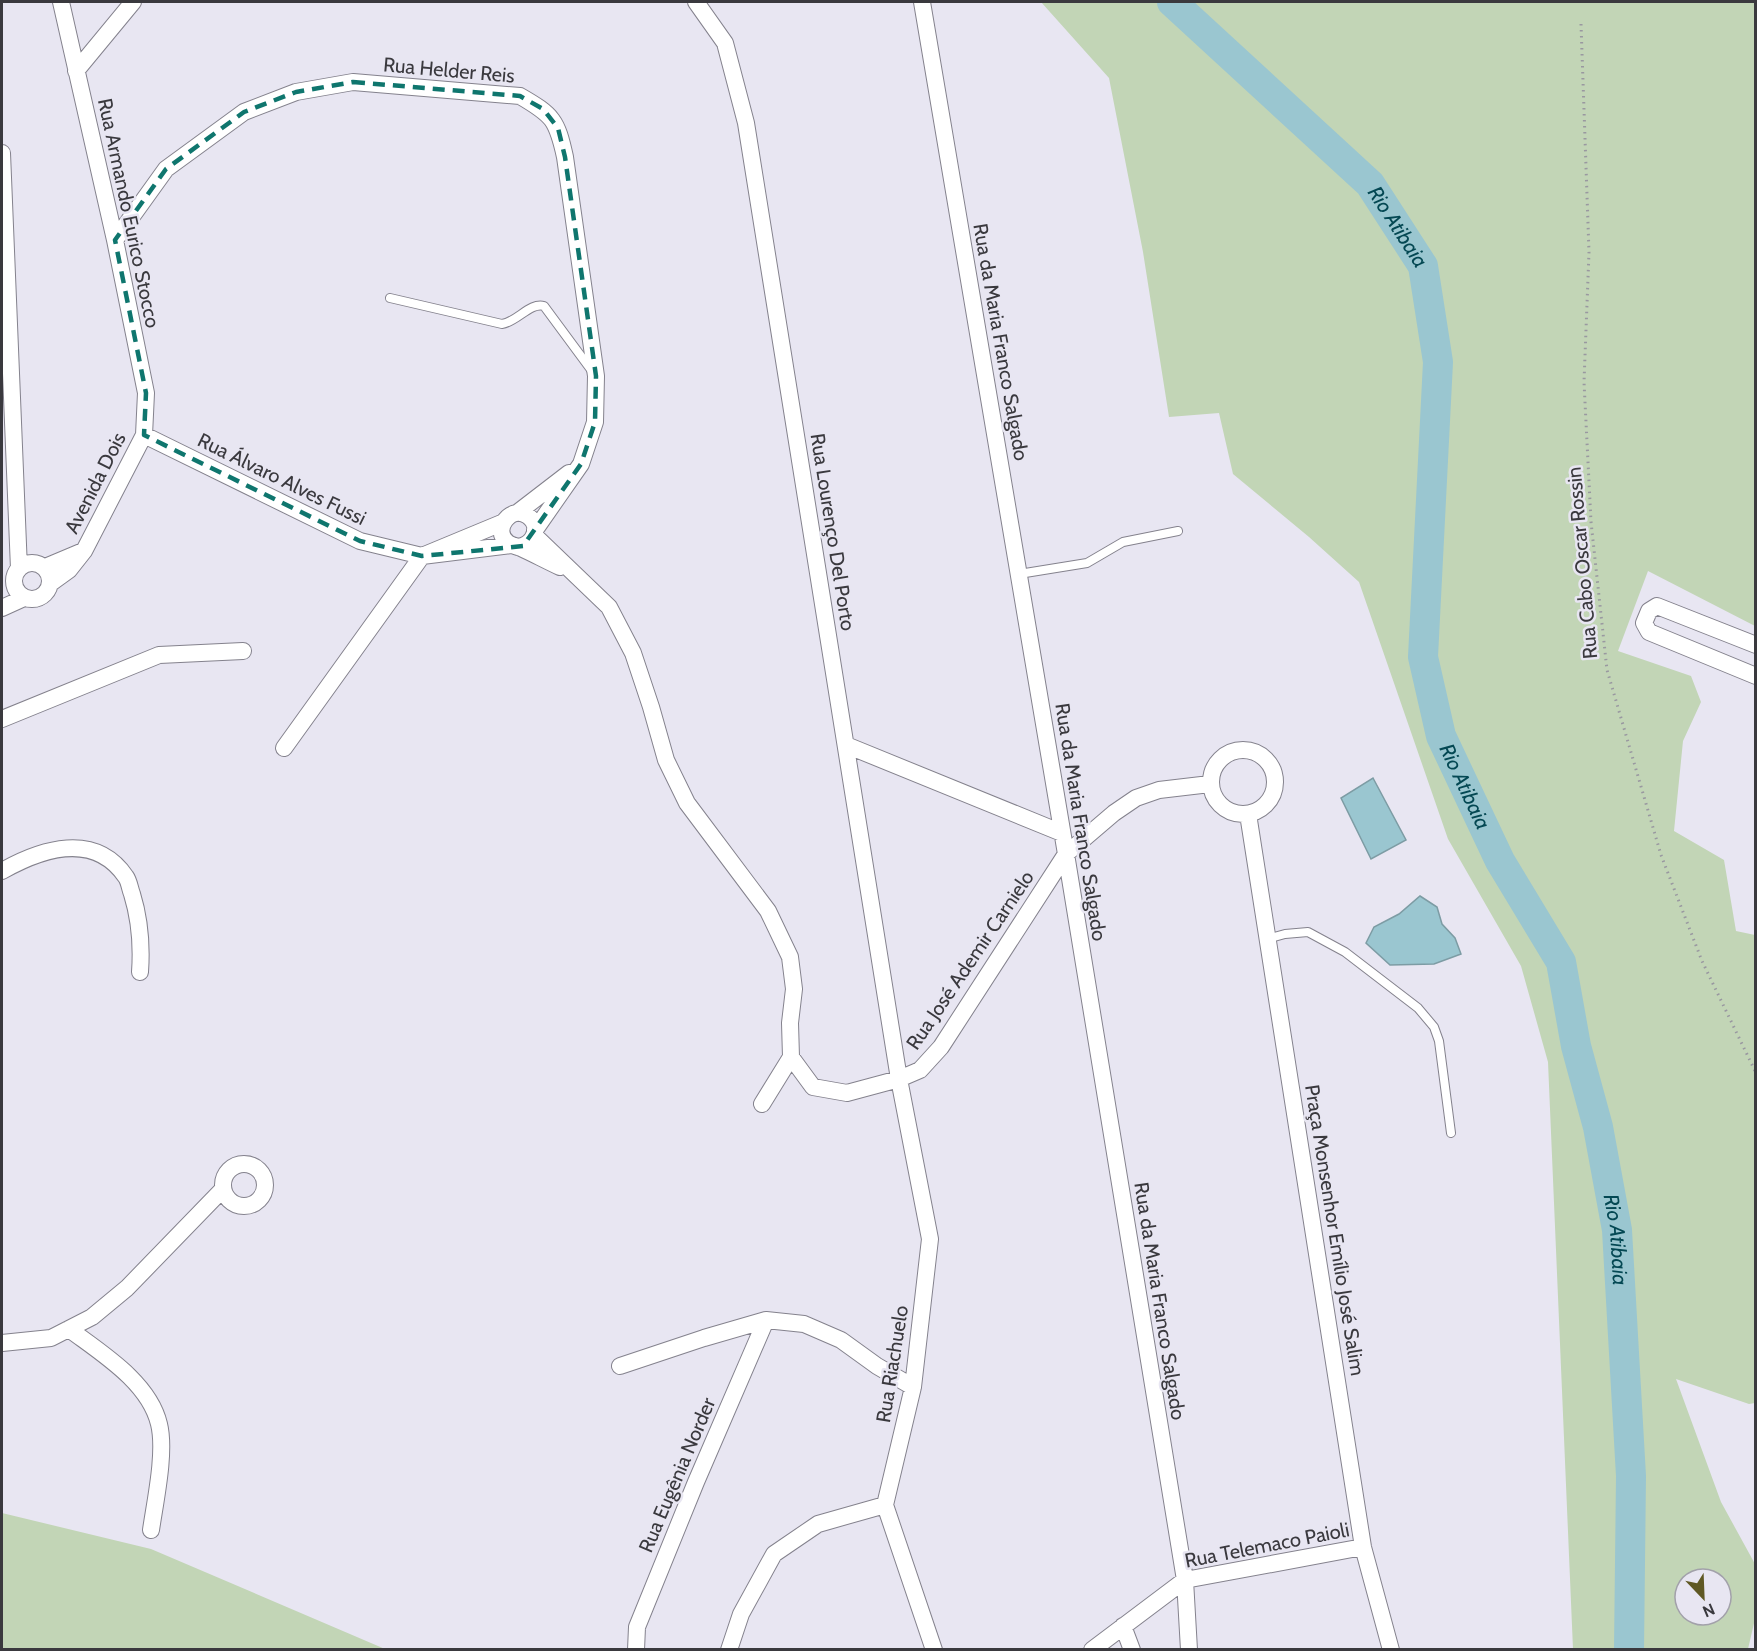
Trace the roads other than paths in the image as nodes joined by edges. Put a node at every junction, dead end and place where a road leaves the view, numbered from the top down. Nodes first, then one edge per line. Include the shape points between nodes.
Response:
1 (61, 2) edge
2 (134, 2) edge
3 (696, 2) edge
4 (922, 2) edge
5 (76, 71) junction
6 (2, 153) edge
7 (115, 240) junction
8 (390, 298) dead end
9 (596, 376) junction
10 (144, 435) junction
11 (581, 464) junction
12 (510, 518) junction
13 (1178, 531) dead end
14 (535, 532) junction
15 (515, 546) junction
16 (84, 551) junction
17 (422, 556) junction
18 (573, 574) junction
19 (1019, 574) junction
20 (23, 579) edge
21 (51, 584) junction
22 (2, 608) edge
23 (1755, 645) edge
24 (243, 651) dead end
25 (1755, 676) edge
26 (2, 719) edge
27 (846, 745) junction
28 (284, 748) dead end
29 (1210, 784) junction
30 (1248, 814) junction
31 (1062, 833) junction
32 (1066, 854) junction
33 (2, 871) edge
34 (1267, 939) junction
35 (140, 972) dead end
36 (791, 1058) junction
37 (899, 1078) junction
38 (762, 1104) dead end
39 (1451, 1133) dead end
40 (223, 1189) dead end
41 (766, 1320) junction
42 (69, 1329) junction
43 (2, 1343) edge
44 (620, 1366) dead end
45 (913, 1387) junction
46 (885, 1505) junction
47 (151, 1530) dead end
48 (1364, 1547) junction
49 (1185, 1580) junction
50 (1124, 1626) junction
51 (636, 1650) edge
52 (729, 1650) edge
53 (934, 1650) edge
54 (1092, 1650) edge
55 (1132, 1650) edge
56 (1189, 1650) edge
57 (1391, 1650) edge

1 - 5 street, Rua Armando Eurico Stocco
2 - 5 street
3 - 27 street, Rua Lourenço Del Porto via 725,43 746,123
4 - 19 street, Rua da Maria Franco Salgado
5 - 7 street, Rua Armando Eurico Stocco
6 - 20 street via 17,531
7 - 9 street, Rua Helder Reis via 166,169 244,111 296,92 353,82 520,96 543,109 558,128
7 - 10 street, Rua Armando Eurico Stocco via 146,393
8 - 9 lane via 502,324 536,306 544,306
9 - 11 street, Rua Helder Reis via 595,422
10 - 16 street, Avenida Dois
10 - 17 street, Rua Álvaro Alves Fussi via 360,541
11 - 12 street
11 - 14 street, Rua Helder Reis
12 - 14 street via 528,516
12 - 15 street via 502,533 507,543
12 - 17 street
13 - 19 lane via 1123,542 1087,562
14 - 15 street via 528,544
14 - 18 street
15 - 17 street, Rua Álvaro Alves Fussi
15 - 18 street
16 - 20 street, Avenida Dois
16 - 21 street, Avenida Dois
17 - 28 street
18 - 36 street via 609,607 633,653 666,760 687,803 768,911 790,957 794,989
19 - 31 street, Rua da Maria Franco Salgado
20 - 21 street via 49,572
20 - 21 street, Avenida Dois via 36,599
20 - 22 street, Avenida Dois
23 - 25 street via 1658,606 1648,611 1644,623 1648,632
24 - 26 street via 159,655
27 - 31 street
27 - 37 street, Rua Lourenço Del Porto
29 - 30 street via 1220,805
29 - 30 street via 1215,767 1229,753 1250,751 1260,755 1273,772 1273,794 1267,803
29 - 32 street, Rua José Ademir Carnielo via 1159,790 1136,798
30 - 34 street, Praça Monsenhor Emílio José Salim
31 - 32 street, Rua da Maria Franco Salgado
32 - 37 street, Rua José Ademir Carnielo via 941,1047 920,1070
32 - 49 street, Rua da Maria Franco Salgado
33 - 35 street via 53,849 79,847 107,857 127,877 138,912
34 - 39 lane via 1308,932 1345,952 1418,1008 1434,1027 1439,1041
34 - 48 street, Praça Monsenhor Emílio José Salim
36 - 37 street via 813,1087 847,1093
36 - 38 street
37 - 45 street, Rua Riachuelo via 930,1239
40 - 42 street via 127,1288 92,1317
41 - 44 street
41 - 45 street via 804,1324 841,1340
41 - 51 street, Rua Eugênia Norder via 637,1627
42 - 43 street via 51,1338
42 - 47 street via 125,1371 146,1396 159,1424 161,1449
45 - 46 street, Rua Riachuelo
46 - 52 street via 818,1524 774,1554 741,1614
46 - 53 street
48 - 49 street, Rua Telemaco Paioli
48 - 57 street, Praça Monsenhor Emílio José Salim
49 - 50 street, Rua Telemaco Paioli
49 - 56 street, Rua da Maria Franco Salgado
50 - 54 street, Rua Telemaco Paioli
50 - 55 street

